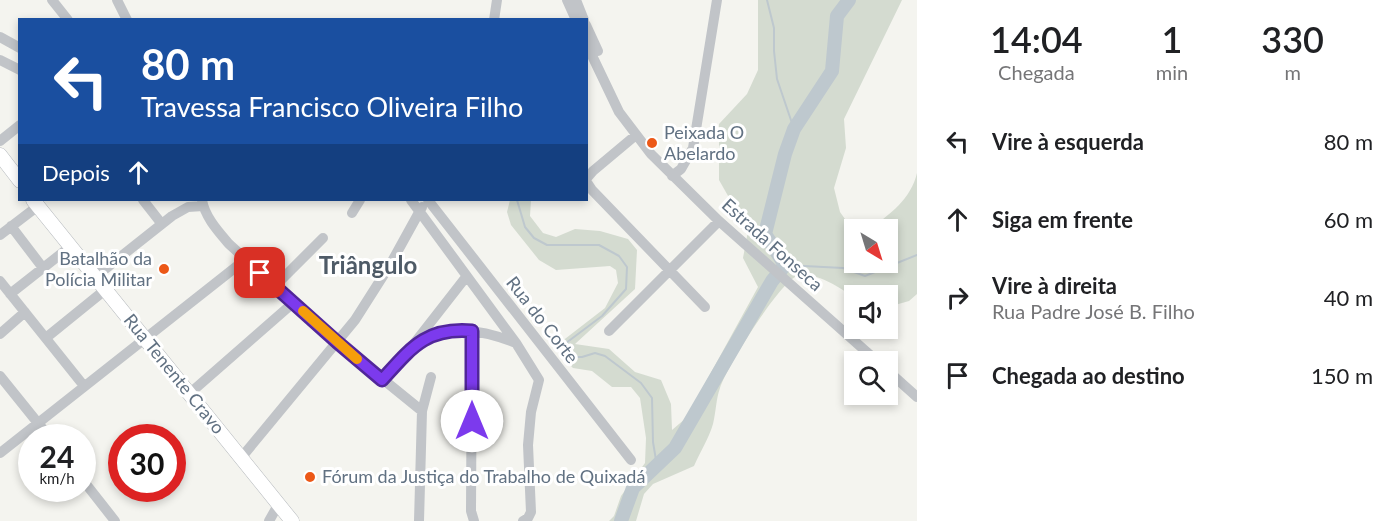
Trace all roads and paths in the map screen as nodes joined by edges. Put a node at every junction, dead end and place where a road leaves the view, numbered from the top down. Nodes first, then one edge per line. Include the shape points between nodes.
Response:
1 (52, 0) edge
2 (117, 0) edge
3 (497, 0) edge
4 (567, 0) edge
5 (576, 0) edge
6 (717, 0) edge
7 (66, 18) edge
8 (126, 18) edge
9 (494, 18) edge
10 (580, 18) edge
11 (580, 18) edge
12 (0, 37) edge
13 (589, 42) edge
14 (18, 47) edge
15 (0, 60) edge
16 (18, 69) edge
17 (18, 127) edge
18 (636, 135) junction
19 (0, 141) edge
20 (0, 156) edge
21 (672, 176) junction
22 (588, 177) edge
23 (18, 178) edge
24 (588, 183) edge
25 (144, 201) edge
26 (359, 201) edge
27 (412, 201) edge
28 (427, 201) edge
29 (429, 201) edge
30 (35, 203) edge
31 (202, 203) edge
32 (420, 212) junction
33 (352, 213) dead end
34 (719, 221) junction
35 (161, 223) junction
36 (11, 226) junction
37 (0, 235) edge
38 (323, 238) dead end
39 (71, 246) junction
40 (246, 260) junction
41 (44, 268) junction
42 (669, 270) junction
43 (95, 277) junction
44 (466, 277) junction
45 (0, 281) edge
46 (275, 286) junction
47 (105, 290) junction
48 (10, 294) junction
49 (293, 303) junction
50 (705, 307) dead end
51 (25, 312) junction
52 (472, 331) junction
53 (609, 331) dead end
54 (0, 334) edge
55 (47, 337) junction
56 (146, 338) junction
57 (337, 342) junction
58 (516, 343) junction
59 (409, 350) junction
60 (866, 351) edge
61 (0, 376) edge
62 (431, 377) dead end
63 (382, 380) junction
64 (898, 380) edge
65 (84, 386) junction
66 (189, 394) junction
67 (917, 397) edge
68 (423, 411) junction
69 (38, 422) junction
70 (0, 453) edge
71 (241, 458) junction
72 (631, 460) dead end
73 (96, 497) edge
74 (285, 515) edge
75 (473, 516) edge
76 (115, 521) edge
77 (268, 521) edge
78 (420, 521) edge
79 (523, 521) edge

1 - 7 street
2 - 8 street
3 - 9 street
4 - 10 street
5 - 11 street
6 - 21 street via 693,148
12 - 14 street
13 - 18 street, Estrada Fonseca
15 - 16 street
17 - 19 street
18 - 21 street, Estrada Fonseca
18 - 22 street
20 - 23 main road
21 - 34 street, Estrada Fonseca
24 - 42 street
25 - 35 street
26 - 33 street
27 - 32 street
28 - 32 street
29 - 72 street, Rua do Corte
30 - 36 street
30 - 39 main road, Rua Tenente Cravo
31 - 35 street
31 - 40 street via 220,234
32 - 44 street
32 - 57 street via 374,290
34 - 42 street
34 - 60 street, Estrada Fonseca
35 - 43 street
36 - 37 street
36 - 41 street
38 - 46 street
39 - 41 street
39 - 43 main road, Rua Tenente Cravo
40 - 46 street
40 - 56 street
41 - 48 street
42 - 50 street
42 - 53 street
43 - 47 main road, Rua Tenente Cravo
44 - 58 street
44 - 59 street
45 - 48 street
46 - 49 street
47 - 55 street
47 - 56 main road, Rua Tenente Cravo
48 - 51 street
49 - 57 street
49 - 66 street
51 - 54 street
51 - 55 street
52 - 58 street
52 - 59 street via 442,332
52 - 75 street
55 - 65 street
56 - 65 street
56 - 66 main road, Rua Tenente Cravo
57 - 63 street
57 - 71 street
58 - 79 street via 540,380 531,412 528,445 531,512
59 - 63 street
61 - 69 street
62 - 68 street
63 - 68 street
64 - 67 street
65 - 69 street
66 - 71 main road, Rua Tenente Cravo
68 - 78 street
69 - 70 street
71 - 74 main road, Rua Tenente Cravo
73 - 76 street
74 - 77 street

